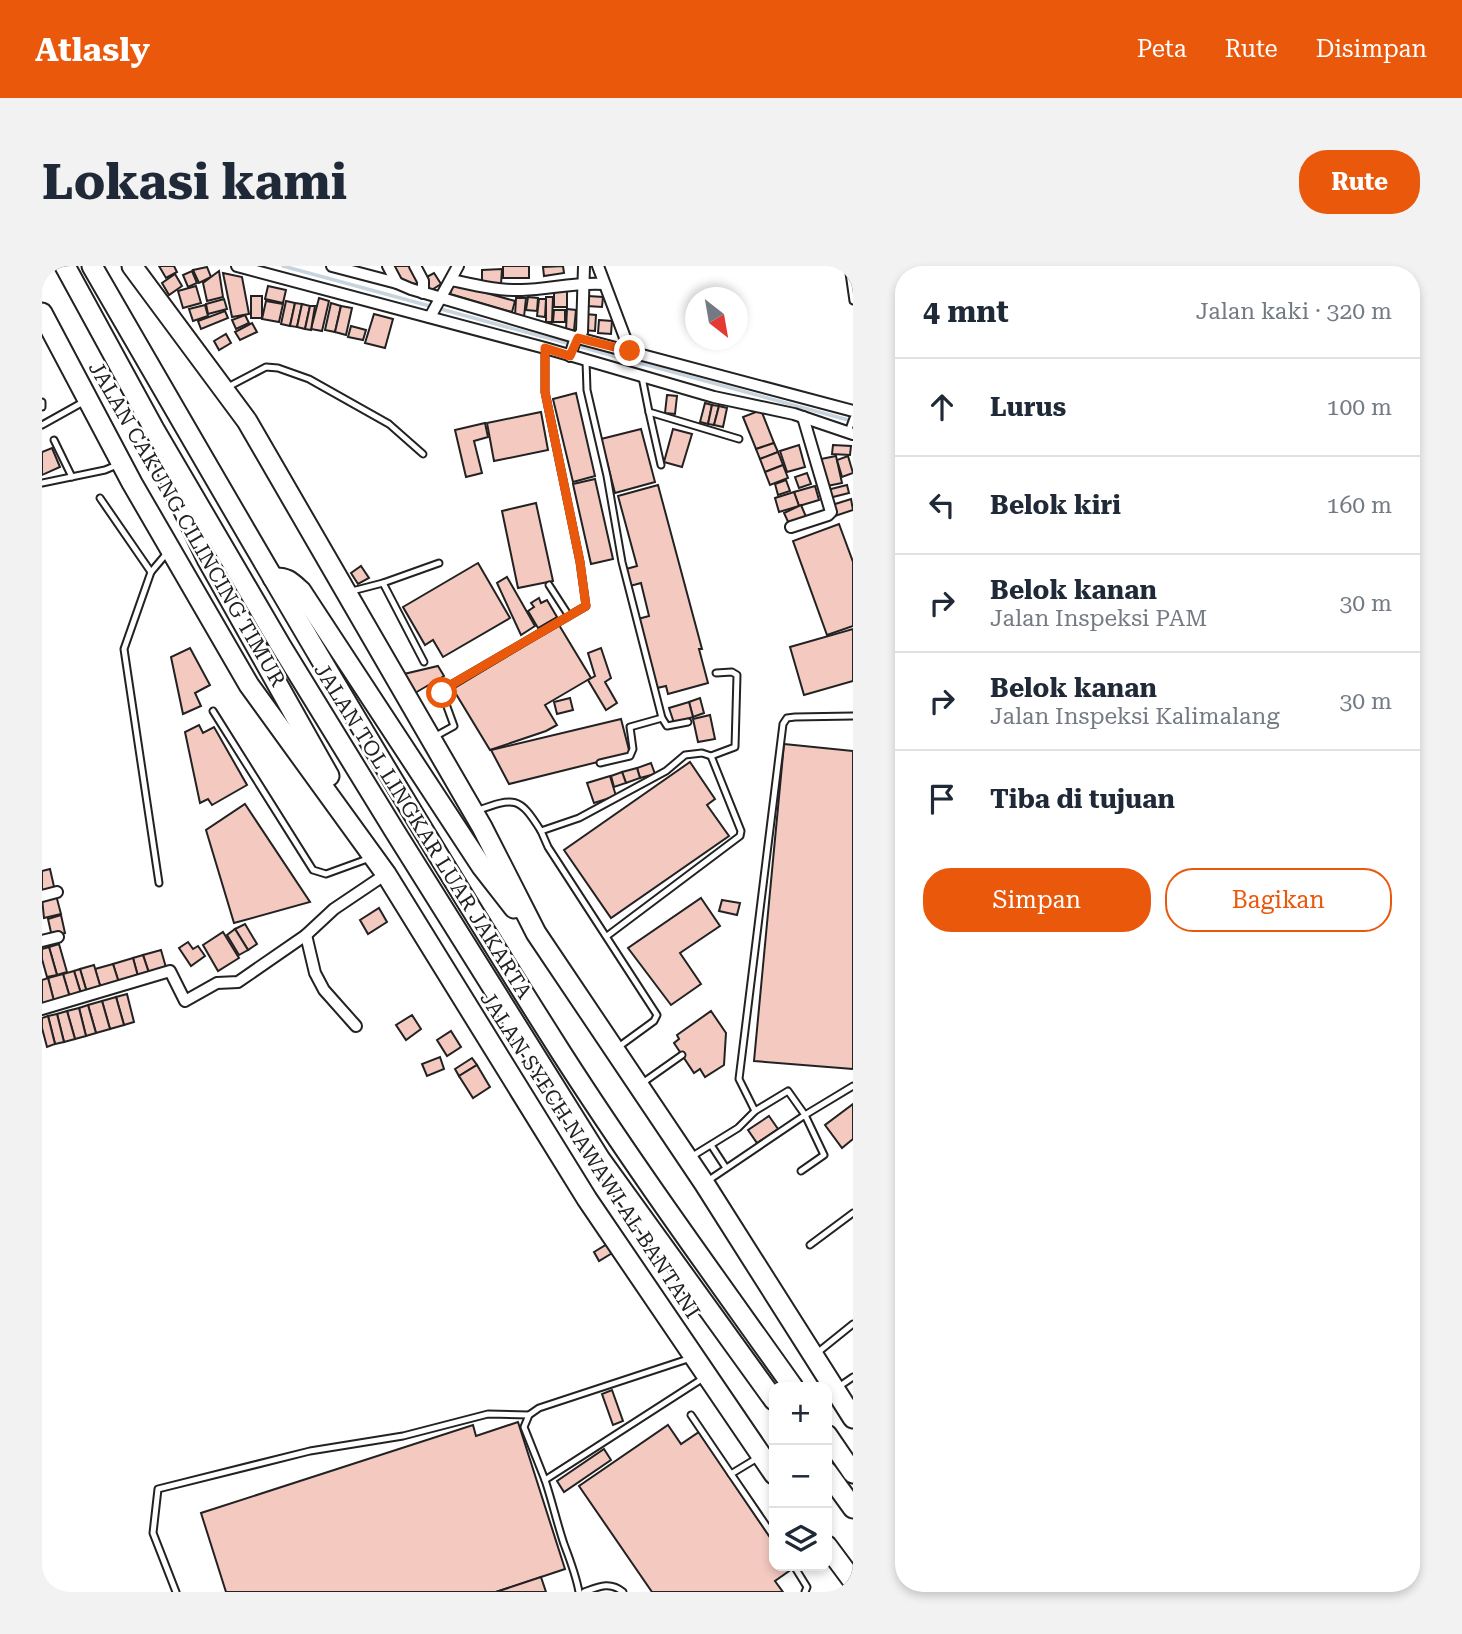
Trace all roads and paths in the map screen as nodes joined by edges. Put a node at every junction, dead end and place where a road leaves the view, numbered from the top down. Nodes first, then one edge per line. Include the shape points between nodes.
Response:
1 (65, 266) edge
2 (92, 266) edge
3 (132, 266) edge
4 (237, 266) edge
5 (388, 266) edge
6 (415, 266) edge
7 (458, 266) edge
8 (584, 266) edge
9 (598, 266) edge
10 (848, 266) edge
11 (340, 268) edge
12 (274, 270) edge
13 (452, 280) junction
14 (397, 283) junction
15 (584, 283) junction
16 (604, 284) junction
17 (336, 290) junction
18 (424, 293) junction
19 (439, 299) junction
20 (853, 301) edge
21 (42, 313) edge
22 (431, 314) junction
23 (577, 339) junction
24 (545, 348) junction
25 (630, 351) junction
26 (570, 355) junction
27 (586, 361) junction
28 (642, 377) junction
29 (224, 390) junction
30 (88, 400) junction
31 (853, 411) edge
32 (649, 412) junction
33 (803, 417) junction
34 (853, 418) edge
35 (42, 425) edge
36 (155, 429) junction
37 (850, 432) edge
38 (740, 439) dead end
39 (54, 440) dead end
40 (423, 454) dead end
41 (121, 463) junction
42 (661, 465) dead end
43 (72, 477) junction
44 (42, 484) edge
45 (100, 498) dead end
46 (791, 527) dead end
47 (171, 548) junction
48 (439, 563) dead end
49 (151, 572) junction
50 (273, 578) junction
51 (383, 583) junction
52 (549, 585) dead end
53 (346, 593) junction
54 (569, 616) junction
55 (424, 662) dead end
56 (716, 673) dead end
57 (213, 711) dead end
58 (853, 716) edge
59 (662, 718) junction
60 (688, 722) dead end
61 (431, 738) junction
62 (711, 756) junction
63 (600, 763) dead end
64 (473, 812) junction
65 (541, 831) junction
66 (374, 856) junction
67 (386, 874) junction
68 (159, 883) dead end
69 (57, 892) dead end
70 (42, 896) edge
71 (536, 933) junction
72 (306, 935) junction
73 (607, 936) junction
74 (58, 937) dead end
75 (42, 941) edge
76 (42, 1009) edge
77 (356, 1027) dead end
78 (621, 1044) junction
79 (682, 1055) dead end
80 (639, 1086) junction
81 (853, 1086) edge
82 (755, 1111) junction
83 (805, 1115) junction
84 (711, 1145) junction
85 (688, 1159) junction
86 (726, 1168) junction
87 (801, 1171) dead end
88 (704, 1183) junction
89 (853, 1213) edge
90 (810, 1245) dead end
91 (853, 1324) edge
92 (813, 1356) junction
93 (693, 1357) junction
94 (706, 1377) junction
95 (853, 1377) edge
96 (789, 1382) edge
97 (835, 1390) junction
98 (769, 1393) edge
99 (529, 1415) junction
100 (691, 1415) dead end
101 (853, 1418) edge
102 (832, 1442) edge
103 (761, 1456) junction
104 (769, 1467) edge
105 (853, 1473) edge
106 (731, 1474) junction
107 (832, 1479) edge
108 (545, 1480) junction
109 (850, 1503) edge
110 (769, 1530) edge
111 (832, 1553) edge
112 (797, 1571) edge
113 (853, 1581) edge
114 (176, 1592) edge
115 (581, 1592) edge
116 (623, 1592) edge
117 (806, 1592) edge

1 - 36 highway, JALAN TOL LINGKAR LUAR JAKARTA
2 - 50 highway, JALAN TOL LINGKAR LUAR JAKARTA
3 - 29 highway
4 - 12 street
5 - 14 street
6 - 18 street
7 - 13 street
8 - 15 street
9 - 16 street
10 - 20 lane
11 - 14 street
11 - 17 street
12 - 17 street
13 - 15 street via 514,290
13 - 19 street
14 - 18 street
15 - 16 street
15 - 23 street via 582,332
16 - 25 street
17 - 22 street
18 - 19 street
19 - 22 street
19 - 23 street
21 - 30 highway, JALAN CAKUNG CILINCING TIMUR
22 - 24 street
23 - 25 street
23 - 26 street
24 - 26 street
24 - 54 lane via 545,392 586,604
25 - 31 street
26 - 27 street
27 - 28 street
27 - 59 lane via 587,390 622,562
28 - 32 lane
28 - 33 street
29 - 40 lane via 266,367 278,368 309,379 389,424
29 - 53 highway via 247,421
30 - 35 lane
30 - 41 highway, JALAN CAKUNG CILINCING TIMUR
32 - 38 lane
32 - 42 lane
33 - 37 street
33 - 46 street via 831,512
34 - 37 lane
36 - 66 highway via 173,488 207,559
36 - 98 highway, JALAN TOL LINGKAR LUAR JAKARTA via 281,646 600,1159
39 - 43 lane
41 - 43 lane
41 - 47 highway, JALAN CAKUNG CILINCING TIMUR
43 - 44 lane
45 - 49 lane
47 - 49 lane
47 - 66 highway, JALAN CAKUNG CILINCING TIMUR via 249,685
48 - 51 lane
49 - 68 lane via 124,649
50 - 71 highway via 284,577 301,591 482,867
50 - 96 highway, JALAN TOL LINGKAR LUAR JAKARTA via 562,1053
51 - 53 lane
51 - 55 lane
52 - 54 lane
53 - 61 highway
54 - 61 lane via 444,689 454,726
56 - 62 lane via 737,675 736,745
57 - 66 lane via 313,870 326,874
58 - 82 lane via 795,717 783,724 739,1079
59 - 60 lane via 667,726
59 - 63 lane via 630,727 634,749 630,756
61 - 64 highway
62 - 65 lane via 685,755 666,771 579,818
62 - 73 lane via 740,836
64 - 65 lane via 515,802 528,809
64 - 71 highway
65 - 73 lane
66 - 67 highway, JALAN SYECH NAWAWI AL BANTANI
67 - 72 street via 334,909
67 - 93 highway, JALAN SYECH NAWAWI AL BANTANI via 587,1199
69 - 70 street
71 - 78 highway
72 - 76 street via 238,982 217,983 184,1001 170,971
72 - 77 street via 324,990
73 - 78 lane via 657,1015
74 - 75 street
78 - 80 highway
79 - 80 lane
80 - 85 highway
81 - 83 lane
82 - 83 lane via 788,1091
82 - 84 lane
83 - 86 lane
83 - 87 lane via 824,1155
84 - 85 lane
84 - 86 lane
85 - 88 highway
86 - 88 lane
88 - 92 highway
89 - 90 lane
91 - 92 lane
92 - 97 highway
93 - 94 highway, JALAN SYECH NAWAWI AL BANTANI
93 - 99 lane
94 - 103 highway, JALAN SYECH NAWAWI AL BANTANI
94 - 108 lane
95 - 97 lane
97 - 101 highway
99 - 108 lane via 524,1427
99 - 114 lane via 488,1414 158,1489 153,1534
100 - 106 lane
102 - 105 highway
103 - 104 highway, JALAN SYECH NAWAWI AL BANTANI
103 - 106 lane
106 - 110 lane
107 - 109 highway
108 - 115 lane
111 - 113 highway
112 - 117 lane
115 - 116 lane via 604,1585

